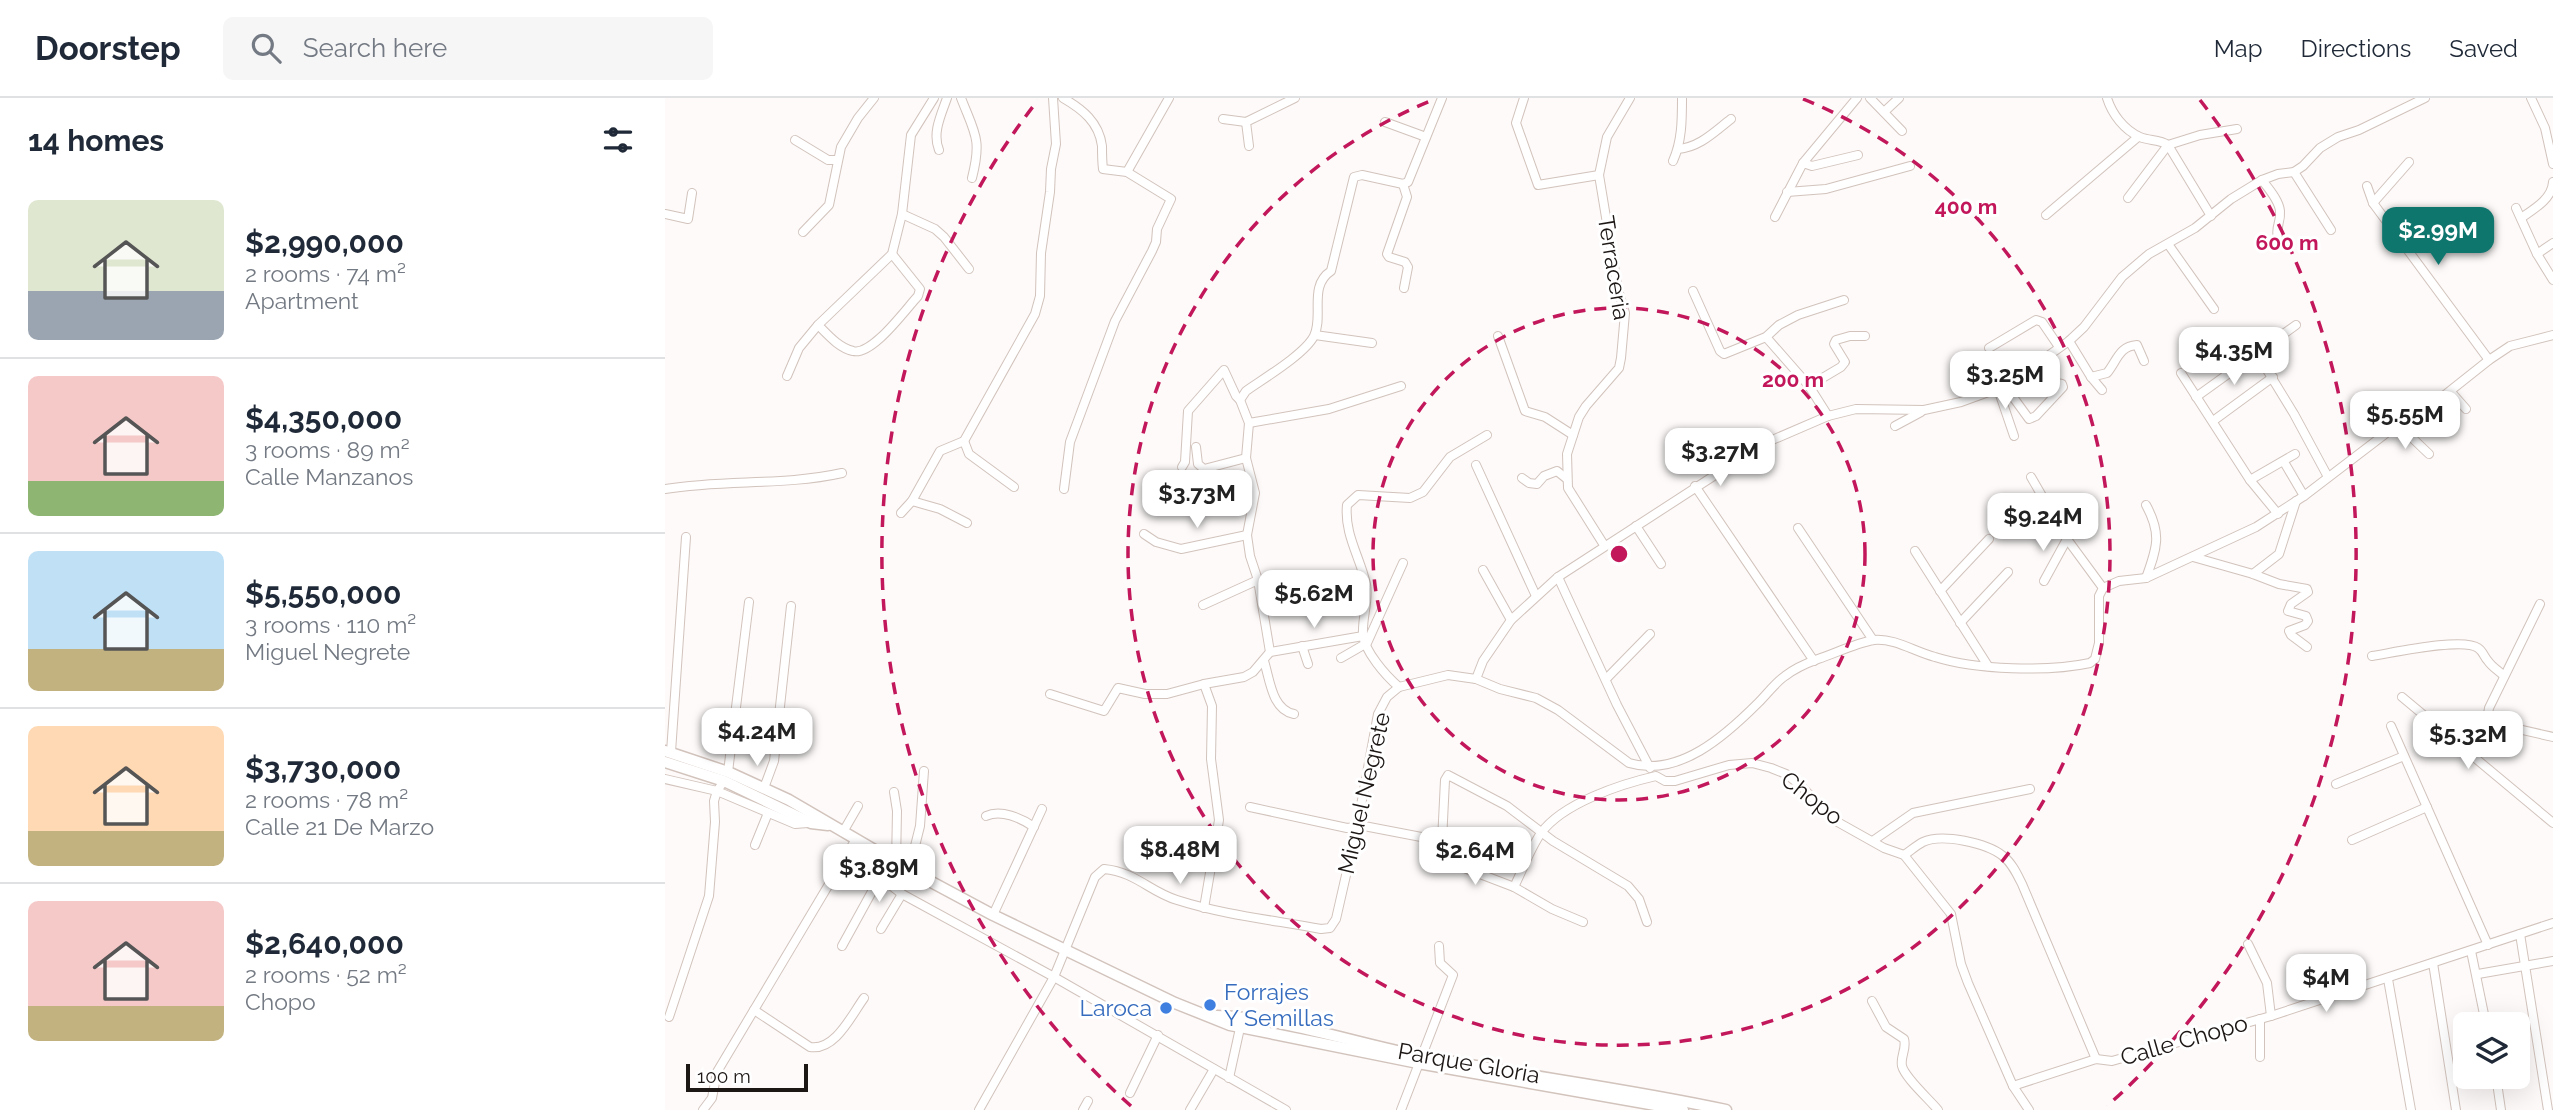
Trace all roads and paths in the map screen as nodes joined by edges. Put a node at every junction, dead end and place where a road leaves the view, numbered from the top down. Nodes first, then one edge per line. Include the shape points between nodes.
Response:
1 (874, 98) edge
2 (934, 98) edge
3 (947, 98) edge
4 (961, 98) edge
5 (1053, 98) edge
6 (1063, 98) edge
7 (1169, 98) edge
8 (1295, 98) edge
9 (1442, 98) edge
10 (1524, 98) edge
11 (1630, 98) edge
12 (1682, 98) edge
13 (1857, 98) edge
14 (1870, 98) edge
15 (1899, 98) edge
16 (2107, 98) edge
17 (2425, 98) edge
18 (2532, 98) edge
19 (1884, 112) junction
20 (1223, 119) dead end
21 (1731, 119) dead end
22 (1246, 122) junction
23 (1385, 122) dead end
24 (2237, 129) dead end
25 (1902, 131) dead end
26 (1426, 137) junction
27 (2138, 137) junction
28 (795, 140) dead end
29 (2168, 145) junction
30 (1249, 146) dead end
31 (1678, 149) junction
32 (939, 150) dead end
33 (1858, 155) dead end
34 (837, 160) junction
35 (1673, 161) dead end
36 (2409, 162) dead end
37 (1803, 163) junction
38 (2553, 164) edge
39 (1910, 166) dead end
40 (1127, 172) junction
41 (2294, 172) junction
42 (1599, 175) junction
43 (972, 178) dead end
44 (2262, 180) junction
45 (2553, 182) edge
46 (1403, 184) junction
47 (2367, 186) dead end
48 (2553, 188) edge
49 (1787, 192) junction
50 (692, 193) dead end
51 (2129, 198) dead end
52 (2373, 202) junction
53 (2516, 208) dead end
54 (665, 214) edge
55 (902, 214) junction
56 (2046, 215) dead end
57 (2211, 216) junction
58 (1775, 217) dead end
59 (2521, 218) junction
60 (2331, 230) dead end
61 (803, 232) dead end
62 (2278, 240) dead end
63 (2553, 243) edge
64 (2168, 244) junction
65 (892, 254) junction
66 (2537, 254) junction
67 (969, 269) dead end
68 (2553, 280) edge
69 (1404, 288) dead end
70 (1693, 290) dead end
71 (1844, 300) dead end
72 (2214, 309) dead end
73 (818, 325) junction
74 (2296, 325) dead end
75 (1315, 335) junction
76 (2553, 335) edge
77 (1498, 336) dead end
78 (1865, 336) dead end
79 (1766, 337) junction
80 (2069, 341) junction
81 (1372, 343) dead end
82 (2059, 347) junction
83 (1989, 348) dead end
84 (2256, 352) junction
85 (2489, 360) junction
86 (2144, 361) dead end
87 (2025, 372) junction
88 (2181, 373) dead end
89 (787, 376) dead end
90 (2091, 377) junction
91 (2273, 377) junction
92 (1401, 386) dead end
93 (1809, 386) junction
94 (2001, 387) junction
95 (2102, 390) dead end
96 (2451, 392) junction
97 (2196, 397) junction
98 (1240, 400) junction
99 (2466, 409) dead end
100 (1924, 410) junction
101 (1828, 416) junction
102 (2213, 421) junction
103 (1249, 423) junction
104 (1895, 426) dead end
105 (2389, 431) junction
106 (1487, 435) dead end
107 (1573, 435) junction
108 (2014, 436) dead end
109 (964, 441) junction
110 (1196, 447) dead end
111 (2295, 454) dead end
112 (2429, 454) dead end
113 (1246, 458) junction
114 (2284, 461) junction
115 (1476, 465) dead end
116 (1182, 467) dead end
117 (842, 474) dead end
118 (2031, 477) dead end
119 (2327, 477) junction
120 (1522, 478) dead end
121 (1567, 479) junction
122 (2250, 480) junction
123 (1014, 486) dead end
124 (1695, 486) junction
125 (665, 489) edge
126 (1065, 489) dead end
127 (2300, 498) junction
128 (912, 501) junction
129 (2146, 505) dead end
130 (901, 513) dead end
131 (2278, 514) junction
132 (967, 523) dead end
133 (1636, 526) junction
134 (1798, 528) dead end
135 (1144, 534) dead end
136 (1247, 535) junction
137 (685, 537) dead end
138 (1989, 539) dead end
139 (2067, 539) junction
140 (1604, 545) junction
141 (1915, 551) dead end
142 (2193, 556) junction
143 (1403, 563) dead end
144 (1661, 564) dead end
145 (1483, 570) dead end
146 (2008, 572) dead end
147 (2253, 574) junction
148 (1558, 577) junction
149 (2146, 578) junction
150 (1258, 580) junction
151 (2044, 580) dead end
152 (2103, 588) junction
153 (1940, 592) junction
154 (1536, 596) junction
155 (749, 602) dead end
156 (2540, 604) dead end
157 (1203, 605) dead end
158 (791, 607) dead end
159 (1511, 620) junction
160 (1960, 623) junction
161 (1650, 634) dead end
162 (1365, 640) junction
163 (1873, 640) junction
164 (1303, 646) junction
165 (2307, 647) dead end
166 (1270, 652) junction
167 (2372, 656) dead end
168 (1341, 658) dead end
169 (1264, 661) junction
170 (1814, 661) junction
171 (1308, 664) dead end
172 (1988, 666) junction
173 (2504, 676) junction
174 (1607, 678) junction
175 (1476, 679) junction
176 (1204, 684) junction
177 (1399, 687) junction
178 (1050, 694) dead end
179 (2402, 697) dead end
180 (1294, 714) dead end
181 (2391, 726) dead end
182 (2553, 737) edge
183 (667, 755) edge
184 (2405, 756) junction
185 (1648, 766) junction
186 (925, 771) dead end
187 (1656, 776) junction
188 (665, 779) edge
189 (723, 782) junction
190 (2336, 784) dead end
191 (764, 788) junction
192 (2030, 789) dead end
193 (894, 792) dead end
194 (858, 806) dead end
195 (1250, 807) dead end
196 (2427, 807) junction
197 (1042, 809) dead end
198 (768, 813) junction
199 (986, 816) dead end
200 (811, 823) junction
201 (2553, 823) edge
202 (829, 825) junction
203 (1034, 827) junction
204 (1357, 827) junction
205 (843, 832) junction
206 (1542, 833) junction
207 (858, 840) junction
208 (1874, 840) junction
209 (2352, 840) dead end
210 (1442, 842) junction
211 (755, 845) dead end
212 (1904, 855) junction
213 (896, 863) junction
214 (909, 870) junction
215 (880, 877) junction
216 (1514, 887) junction
217 (902, 894) junction
218 (1204, 908) junction
219 (993, 915) junction
220 (1583, 922) dead end
221 (1647, 922) dead end
222 (2553, 923) edge
223 (881, 929) dead end
224 (2520, 934) junction
225 (2248, 944) dead end
226 (2488, 945) junction
227 (842, 946) dead end
228 (1439, 946) dead end
229 (1064, 950) junction
230 (2471, 950) junction
231 (2553, 961) edge
232 (2433, 963) junction
233 (2526, 966) junction
234 (2478, 974) junction
235 (1054, 977) junction
236 (2388, 979) junction
237 (865, 998) dead end
238 (1873, 1001) dead end
239 (754, 1010) junction
240 (2484, 1012) edge
241 (1212, 1016) junction
242 (2271, 1016) junction
243 (669, 1017) dead end
244 (2260, 1019) junction
245 (1240, 1028) junction
246 (1158, 1035) junction
247 (1319, 1038) junction
248 (2260, 1057) dead end
249 (2096, 1059) junction
250 (1419, 1060) junction
251 (1214, 1069) junction
252 (1229, 1078) junction
253 (2013, 1086) junction
254 (2497, 1089) edge
255 (1130, 1093) dead end
256 (1088, 1101) dead end
257 (1665, 1102) junction
258 (1270, 1106) edge
259 (703, 1110) edge
260 (979, 1110) edge
261 (1083, 1110) edge
262 (1190, 1110) edge
263 (1286, 1110) edge
264 (1401, 1110) edge
265 (1683, 1110) edge
266 (1726, 1110) edge
267 (1938, 1110) edge
268 (2029, 1110) edge
269 (2411, 1110) edge
270 (2456, 1110) edge
271 (2501, 1110) edge
272 (2548, 1110) edge

1 - 34 street
2 - 55 street via 911,135
3 - 32 street via 938,124
4 - 43 street via 977,135
5 - 109 street via 1056,144 1041,253 1040,296 1035,314
6 - 40 street via 1092,120 1100,135 1103,169
7 - 40 street
8 - 22 street
9 - 26 street
10 - 42 street via 1516,124 1538,185
11 - 42 street, Terraceria via 1607,137
12 - 31 street
13 - 37 street
14 - 19 street
15 - 19 street
16 - 27 street via 2117,120
17 - 41 street via 2338,137
18 - 38 street via 2546,128
19 - 25 street
20 - 22 street
21 - 31 street via 1700,143
22 - 30 street
23 - 26 street
24 - 29 street
26 - 46 street via 1411,178
27 - 29 street
27 - 56 street
28 - 34 street via 828,160
29 - 51 street
29 - 57 street
31 - 35 street
33 - 37 street via 1812,166
34 - 61 street via 829,205
36 - 52 street
37 - 49 street
39 - 49 street via 1825,189
40 - 126 street via 1171,200 1152,251 1115,321 1070,442
41 - 44 street
41 - 60 street
42 - 107 street, Terraceria via 1625,313 1621,358 1619,368 1586,406
44 - 57 street
44 - 62 street via 2280,207
45 - 48 street
46 - 69 street via 1407,197 1387,254 1408,267
46 - 75 street via 1354,177 1331,271 1319,285
47 - 52 street
48 - 59 street
49 - 58 street
50 - 54 street via 688,219
52 - 85 street
53 - 59 street
55 - 65 street
55 - 67 street via 935,229
57 - 64 street
59 - 66 street
63 - 66 street
64 - 72 street
64 - 80 street via 2122,277
65 - 73 street
65 - 73 street via 920,289 871,347 851,351
66 - 68 street
70 - 79 street via 1724,354
71 - 79 street via 1798,315
73 - 89 street via 799,348
74 - 84 street
75 - 81 street
75 - 98 street
76 - 85 street via 2510,346
77 - 107 street via 1525,411 1545,417
78 - 93 street via 1836,340 1833,344 1845,362
79 - 93 street
80 - 82 street
80 - 90 street
82 - 83 street via 2036,320
82 - 87 street
84 - 91 street
84 - 97 street
85 - 96 street
86 - 90 street via 2134,344 2123,348 2107,373
87 - 94 street
87 - 94 street via 2063,387 2036,416 2029,419
88 - 97 street
90 - 95 street
91 - 102 street
91 - 119 street
92 - 103 street via 1329,409
93 - 101 street
94 - 100 street
94 - 108 street
96 - 99 street
96 - 105 street
97 - 102 street
98 - 103 street
98 - 116 street via 1224,370 1188,411
100 - 101 street via 1856,409
100 - 104 street
101 - 124 street via 1763,444
102 - 122 street
103 - 113 street
105 - 112 street via 2407,433
105 - 119 street
106 - 162 street via 1451,457 1423,492 1410,498 1358,495 1346,505 1347,530 1366,585
107 - 121 street, Terraceria
109 - 123 street via 969,454
109 - 128 street via 940,451
110 - 113 street via 1198,464 1204,468
111 - 114 street
113 - 136 street via 1255,492
114 - 122 street
114 - 127 street
115 - 154 street
117 - 125 street
118 - 139 street
119 - 127 street
120 - 121 street via 1537,484 1544,475 1557,471
121 - 140 street, Terraceria via 1572,497
122 - 131 street
124 - 133 street
124 - 170 street
127 - 131 street
127 - 147 street via 2279,554
128 - 130 street
128 - 132 street
129 - 149 street via 2154,520 2158,547
131 - 142 street
133 - 140 street
133 - 144 street
134 - 163 street
135 - 136 street via 1181,549
136 - 150 street
137 - 183 street
138 - 153 street
139 - 151 street
139 - 152 street
140 - 148 street
141 - 153 street
142 - 147 street
142 - 149 street
143 - 162 street
145 - 159 street
146 - 160 street
147 - 165 street via 2307,589 2288,611 2306,616 2305,625 2289,631
148 - 154 street
148 - 174 street
149 - 152 street
150 - 157 street
150 - 166 street
152 - 172 street via 2099,643 2090,663
153 - 160 street
154 - 159 street
155 - 189 street
156 - 173 street
158 - 191 street via 775,761
159 - 175 street
160 - 172 street
161 - 174 street
162 - 164 street
162 - 168 street
162 - 177 street via 1384,674
163 - 170 street
163 - 172 street via 1890,641 1936,658
164 - 166 street
164 - 171 street
166 - 169 street
167 - 173 street via 2466,644 2481,650
169 - 176 street via 1244,677
169 - 180 street via 1278,707
170 - 185 street via 1785,676 1704,749
173 - 182 street via 2489,708 2491,720
174 - 185 street
175 - 177 street, Miguel Negrete via 1448,675
175 - 185 street, Miguel Negrete via 1536,698 1629,763
176 - 178 street via 1167,694 1118,688 1104,711
176 - 218 street via 1212,706 1211,759 1219,820
177 - 204 street, Miguel Negrete via 1378,714
179 - 201 street
181 - 184 street
183 - 189 main road
184 - 190 street
184 - 196 street
185 - 187 street
186 - 214 street via 920,827
187 - 206 street, Chopo via 1605,790 1555,819
187 - 208 street, Chopo via 1675,781 1729,765 1752,763 1771,768 1786,774 1834,820
188 - 189 street
189 - 191 main road
189 - 198 street
189 - 200 main road
189 - 243 street via 709,896
191 - 202 main road
192 - 208 street via 1913,813
193 - 213 street
194 - 205 street
195 - 204 street
196 - 209 street
196 - 226 street
197 - 203 street
198 - 200 street via 795,824
198 - 211 street
199 - 203 street via 1000,813
200 - 202 main road
202 - 205 main road, Parque Gloria
203 - 219 street
204 - 210 street
204 - 218 street, Miguel Negrete via 1330,928
205 - 207 main road, Parque Gloria
206 - 210 street via 1507,806 1448,775
206 - 216 street, Chopo
206 - 221 street via 1628,886 1639,899
207 - 213 main road, Parque Gloria
207 - 215 street
207 - 239 street
208 - 212 street, Chopo
210 - 216 street via 1446,861
212 - 249 street via 1937,838 1952,838 2003,855 2022,884
212 - 253 street, Chopo via 1951,914 1964,974
213 - 214 main road, Parque Gloria
214 - 219 main road, Parque Gloria
215 - 217 street
215 - 227 street
216 - 220 street
217 - 223 street
217 - 235 street
218 - 229 street, Miguel Negrete via 1173,899 1122,871 1104,869 1095,877
219 - 229 main road, Parque Gloria
222 - 224 street, Calle Chopo
224 - 226 street, Calle Chopo
224 - 233 street
225 - 242 street via 2267,983
226 - 230 street, Calle Chopo
228 - 250 street via 1440,963 1453,975
229 - 235 street
229 - 241 main road, Parque Gloria
230 - 232 street, Calle Chopo
230 - 234 street
231 - 233 street
232 - 236 street, Calle Chopo
232 - 270 street
233 - 234 street
233 - 272 street
234 - 240 street
235 - 246 street
235 - 260 street
236 - 242 street, Calle Chopo
236 - 269 street
237 - 239 street via 831,1043 820,1049
238 - 267 street via 1886,1027 1904,1039 1905,1072
239 - 259 street via 717,1072 712,1098
241 - 245 main road, Parque Gloria
241 - 247 main road, Parque Gloria
242 - 244 street, Calle Chopo
244 - 248 street
244 - 249 street, Calle Chopo via 2112,1061
245 - 247 main road, Parque Gloria
245 - 252 street
246 - 251 street
246 - 255 street
247 - 250 main road, Parque Gloria
249 - 253 street, Calle Chopo
250 - 257 main road, Parque Gloria
250 - 264 street
251 - 252 street
251 - 262 street
252 - 258 street
253 - 268 street, Chopo
254 - 271 street
256 - 261 street
257 - 265 main road, Parque Gloria
257 - 266 main road, Parque Gloria
258 - 263 street

